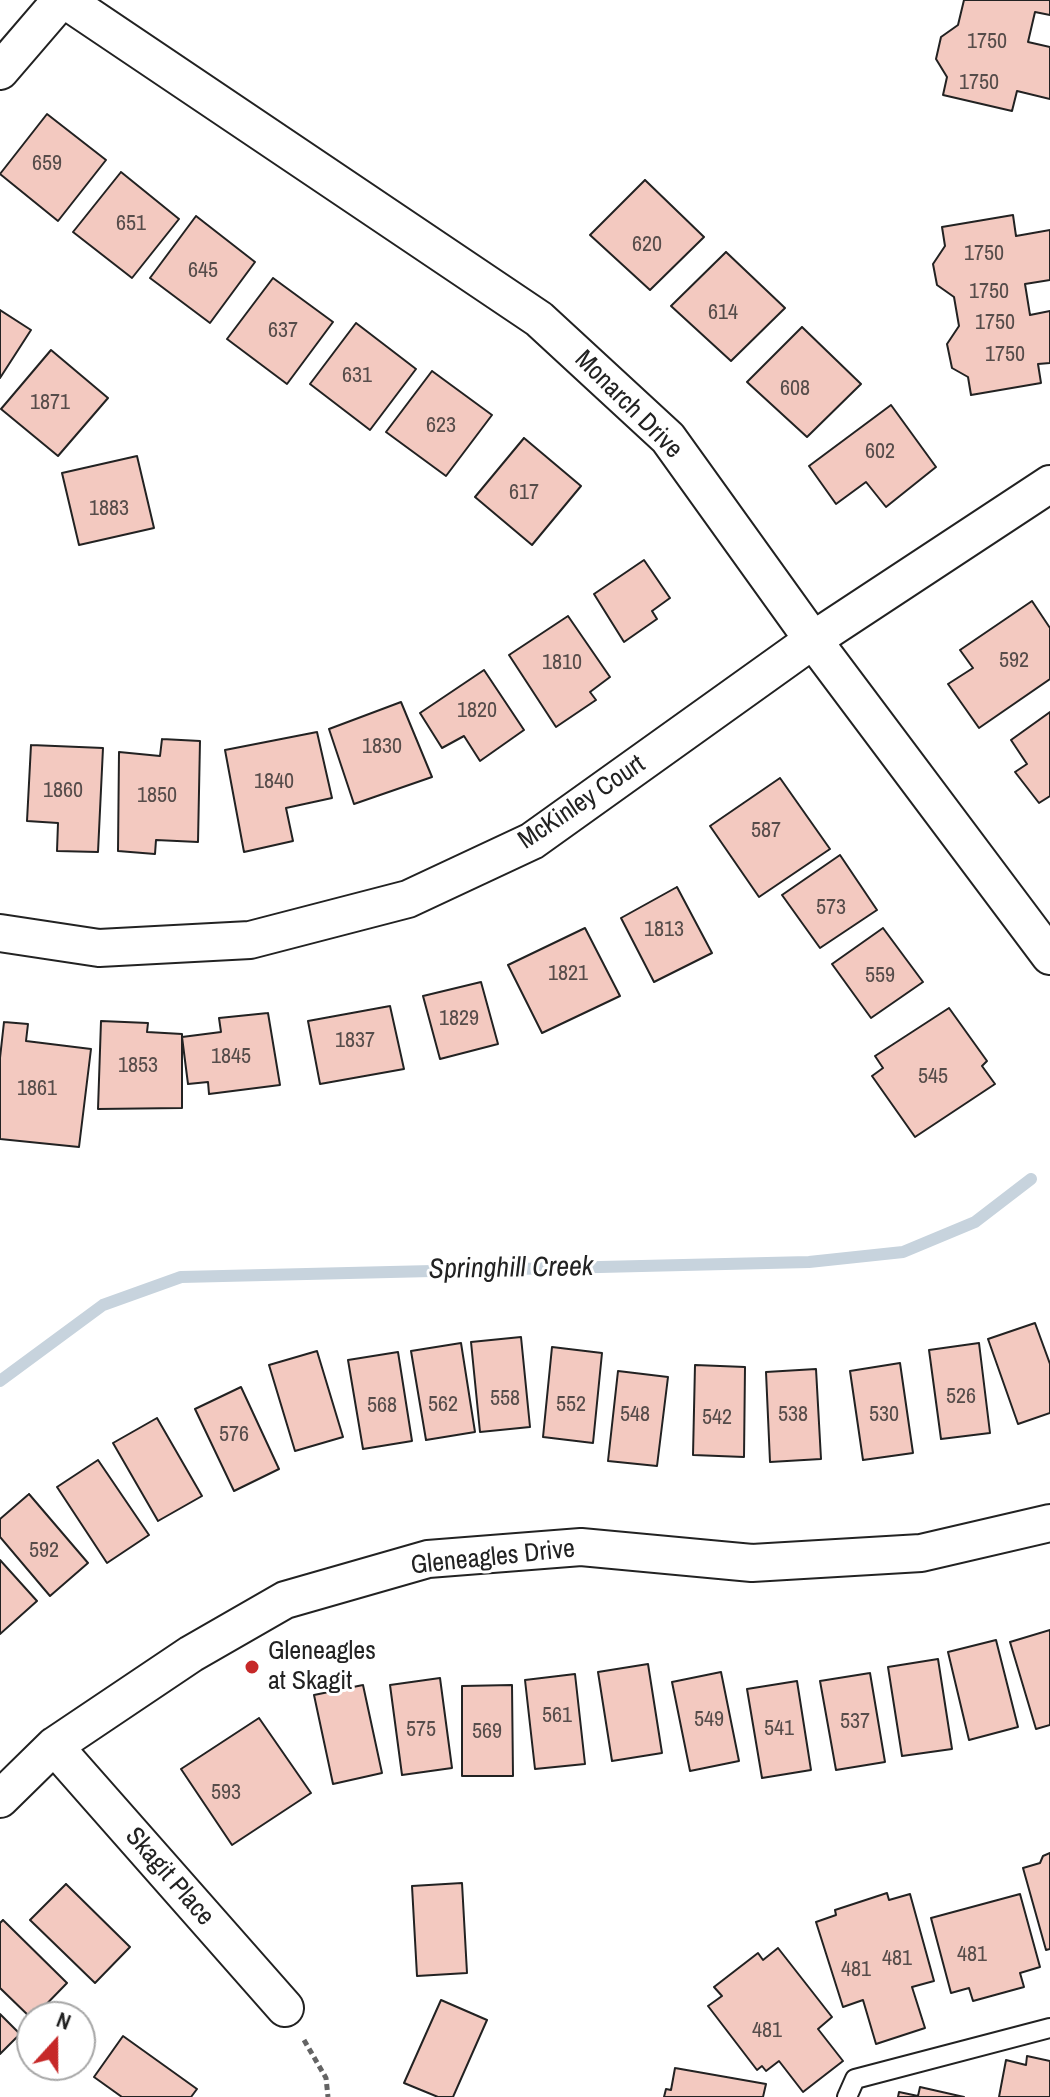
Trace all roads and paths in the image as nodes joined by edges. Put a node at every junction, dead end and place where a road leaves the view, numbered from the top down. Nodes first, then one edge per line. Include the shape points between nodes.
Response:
1 (63, 0) edge
2 (0, 71) edge
3 (1050, 484) edge
4 (813, 640) junction
5 (0, 933) edge
6 (1050, 956) edge
7 (1050, 1523) edge
8 (54, 1746) junction
9 (0, 1799) edge
10 (285, 2008) joint
11 (1050, 2028) edge
12 (328, 2097) edge
13 (847, 2097) edge

1 - 2 street
1 - 4 street, Monarch Drive via 539,319 668,438
3 - 4 street, McKinley Court
4 - 5 street, McKinley Court via 532,841 408,899 250,940 99,948
4 - 6 street, Monarch Drive
7 - 8 street, Gleneagles Drive via 921,1553 752,1563 581,1547 428,1559 285,1600 191,1654
8 - 9 street, Gleneagles Drive
8 - 10 street, Skagit Place
10 - 12 path via 326,2078
11 - 13 lane via 855,2079

